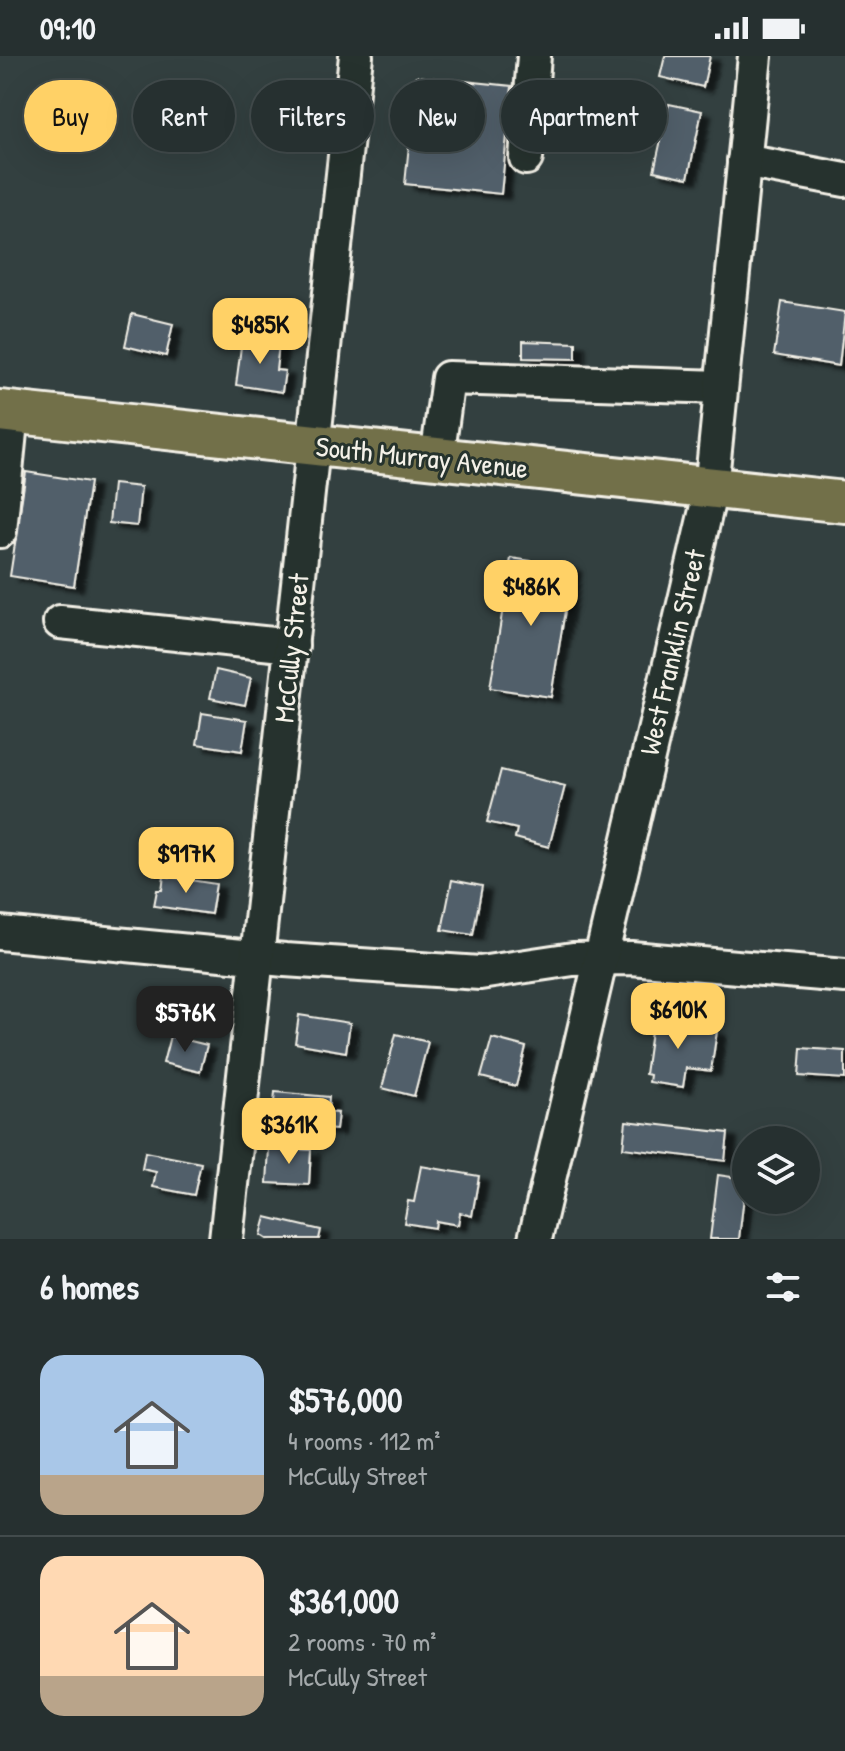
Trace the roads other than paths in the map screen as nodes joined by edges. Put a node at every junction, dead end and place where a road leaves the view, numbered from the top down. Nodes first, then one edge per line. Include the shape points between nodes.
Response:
1 (356, 56) edge
2 (534, 56) edge
3 (755, 56) edge
4 (526, 158) dead end
5 (744, 161) junction
6 (845, 180) edge
7 (721, 387) junction
8 (6, 412) edge
9 (314, 445) junction
10 (437, 459) junction
11 (711, 489) junction
12 (845, 502) edge
13 (0, 531) edge
14 (60, 622) dead end
15 (292, 646) junction
16 (0, 933) edge
17 (257, 957) junction
18 (600, 959) junction
19 (845, 976) edge
20 (226, 1239) edge
21 (535, 1239) edge

1 - 9 street, McCully Street
2 - 4 street
3 - 5 street, West Franklin Street
5 - 6 street
5 - 7 street, West Franklin Street
7 - 10 street via 448,378
7 - 11 street, West Franklin Street
8 - 9 main road, South Murray Avenue
8 - 13 street
9 - 10 main road, South Murray Avenue
9 - 15 street, McCully Street
10 - 11 main road, South Murray Avenue
11 - 12 main road, South Murray Avenue
11 - 18 street, West Franklin Street
14 - 15 street
15 - 17 street, McCully Street
16 - 17 street
17 - 18 street via 480,973
17 - 20 street, McCully Street
18 - 19 street
18 - 21 street, West Franklin Street

